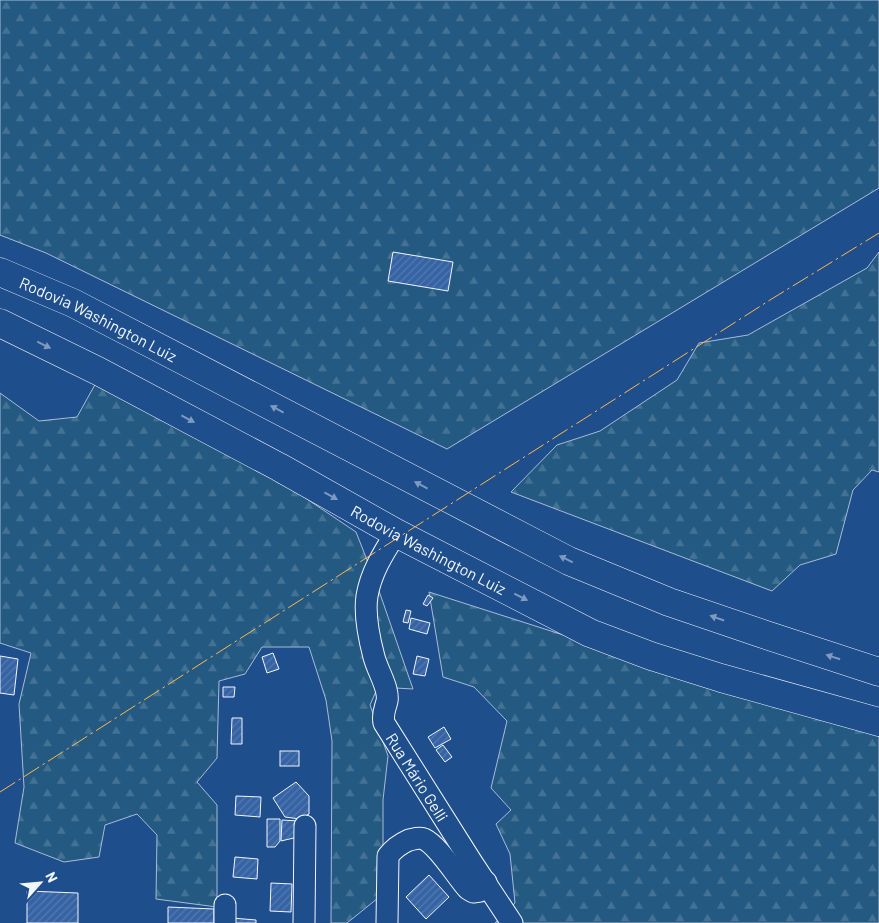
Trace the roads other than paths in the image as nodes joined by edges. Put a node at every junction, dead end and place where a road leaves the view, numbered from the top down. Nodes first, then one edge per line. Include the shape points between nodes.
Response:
1 (0, 272) edge
2 (0, 323) edge
3 (396, 533) junction
4 (879, 672) edge
5 (879, 722) edge
6 (305, 826) dead end
7 (486, 882) junction
8 (304, 923) edge
9 (387, 923) edge
10 (512, 923) edge

4 -> 1 highway, Rodovia Washington Luiz via 669,602 569,561 73,303
2 -> 3 highway, Rodovia Washington Luiz via 210,430
3 -> 5 highway, Rodovia Washington Luiz via 590,633 721,678
3 - 7 street, Rua Mário Gelli via 376,568 367,596 374,656 387,697 383,719
6 - 8 street
7 - 9 street via 480,892 473,892 435,846 423,838 407,841 388,856
7 - 10 street, Rua Mário Gelli

